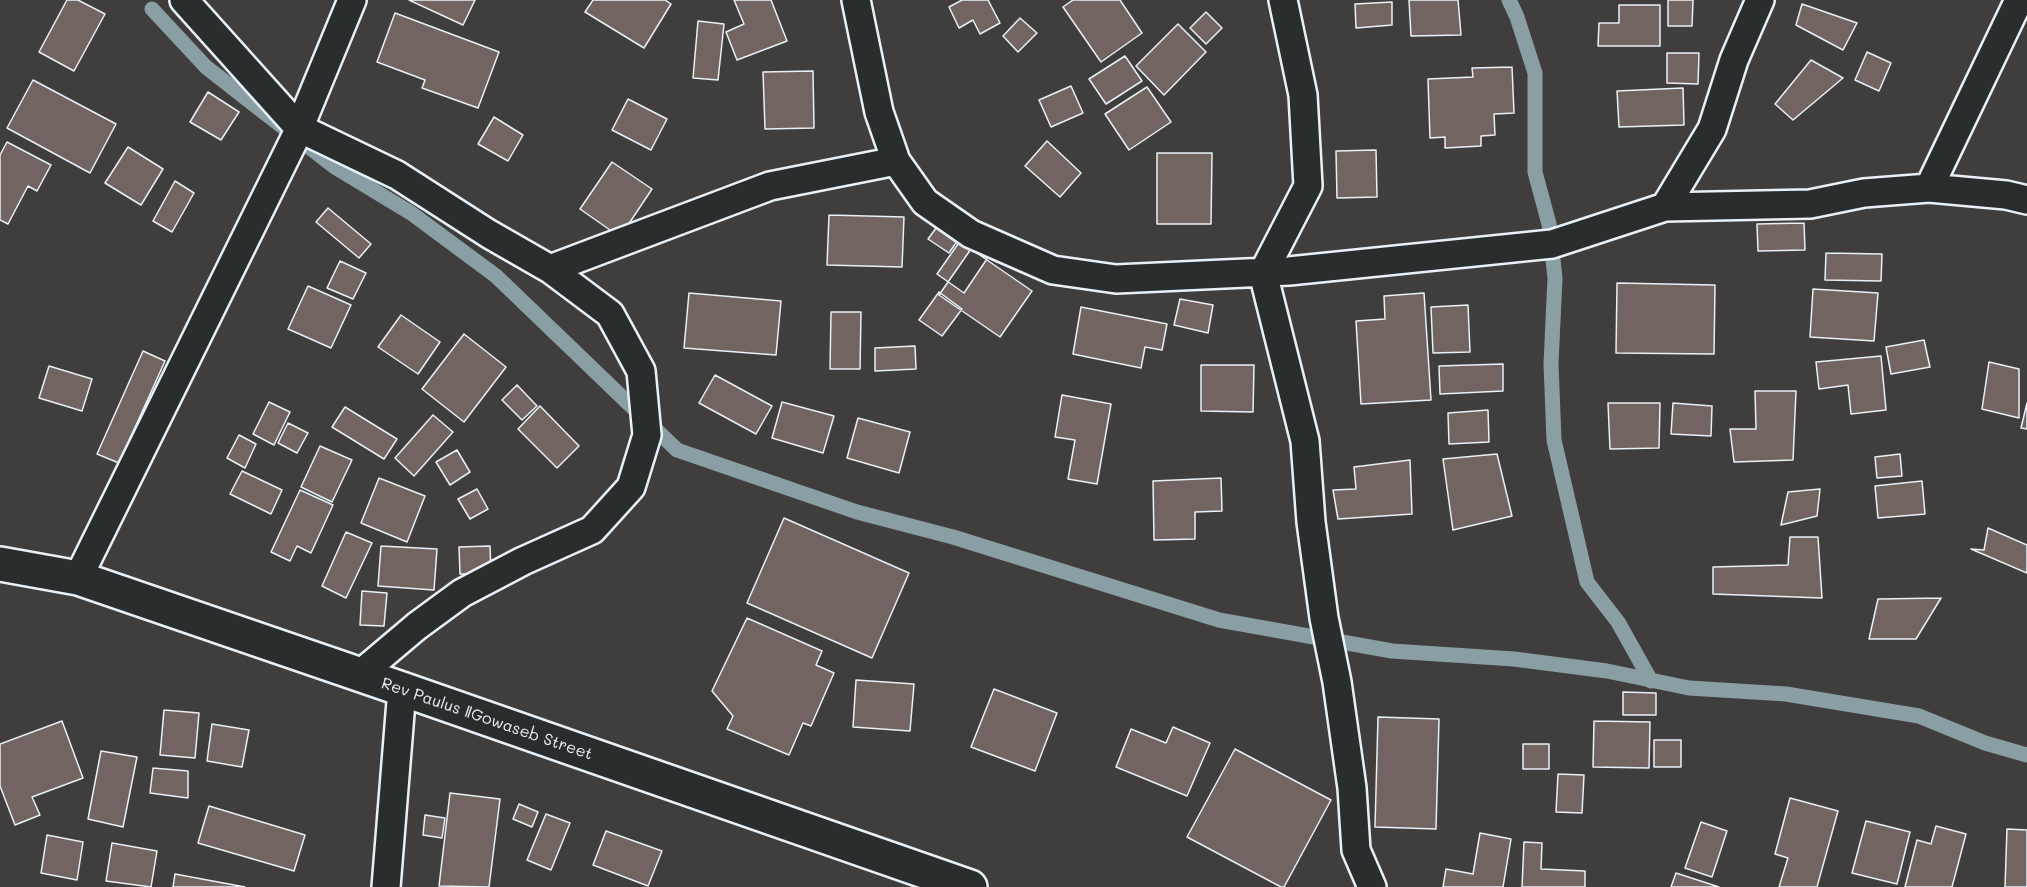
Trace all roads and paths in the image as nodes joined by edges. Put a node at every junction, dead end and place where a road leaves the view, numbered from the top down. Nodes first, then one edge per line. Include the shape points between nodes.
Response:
1 (184, 0) edge
2 (352, 0) edge
3 (856, 0) edge
4 (1284, 0) edge
5 (1760, 0) edge
6 (2019, 0) edge
7 (299, 129) junction
8 (896, 161) junction
9 (1929, 188) junction
10 (2027, 200) edge
11 (1665, 207) junction
12 (550, 269) junction
13 (1263, 273) junction
14 (0, 564) edge
15 (78, 578) junction
16 (359, 675) junction
17 (402, 689) junction
18 (386, 887) edge
19 (970, 887) edge
20 (1372, 887) edge

1 - 7 lane
2 - 7 lane
3 - 8 lane via 879,112
4 - 13 lane via 1303,95 1308,186
5 - 11 lane via 1734,60 1712,129
6 - 9 lane
7 - 12 lane via 397,175
7 - 15 lane
8 - 12 lane via 771,186
8 - 13 lane via 925,202 971,234 1053,270 1116,279
9 - 10 lane
9 - 11 lane via 1864,193 1810,204
11 - 13 lane via 1552,244
12 - 16 lane via 610,314 641,371 647,435 631,487 592,530 462,593
13 - 20 lane via 1305,441 1311,522 1352,788 1356,850
14 - 15 street, Rev Paulus ǁGowaseb Street
15 - 16 street, Rev Paulus ǁGowaseb Street
16 - 17 street, Rev Paulus ǁGowaseb Street
17 - 18 lane
17 - 19 street, Rev Paulus ǁGowaseb Street

